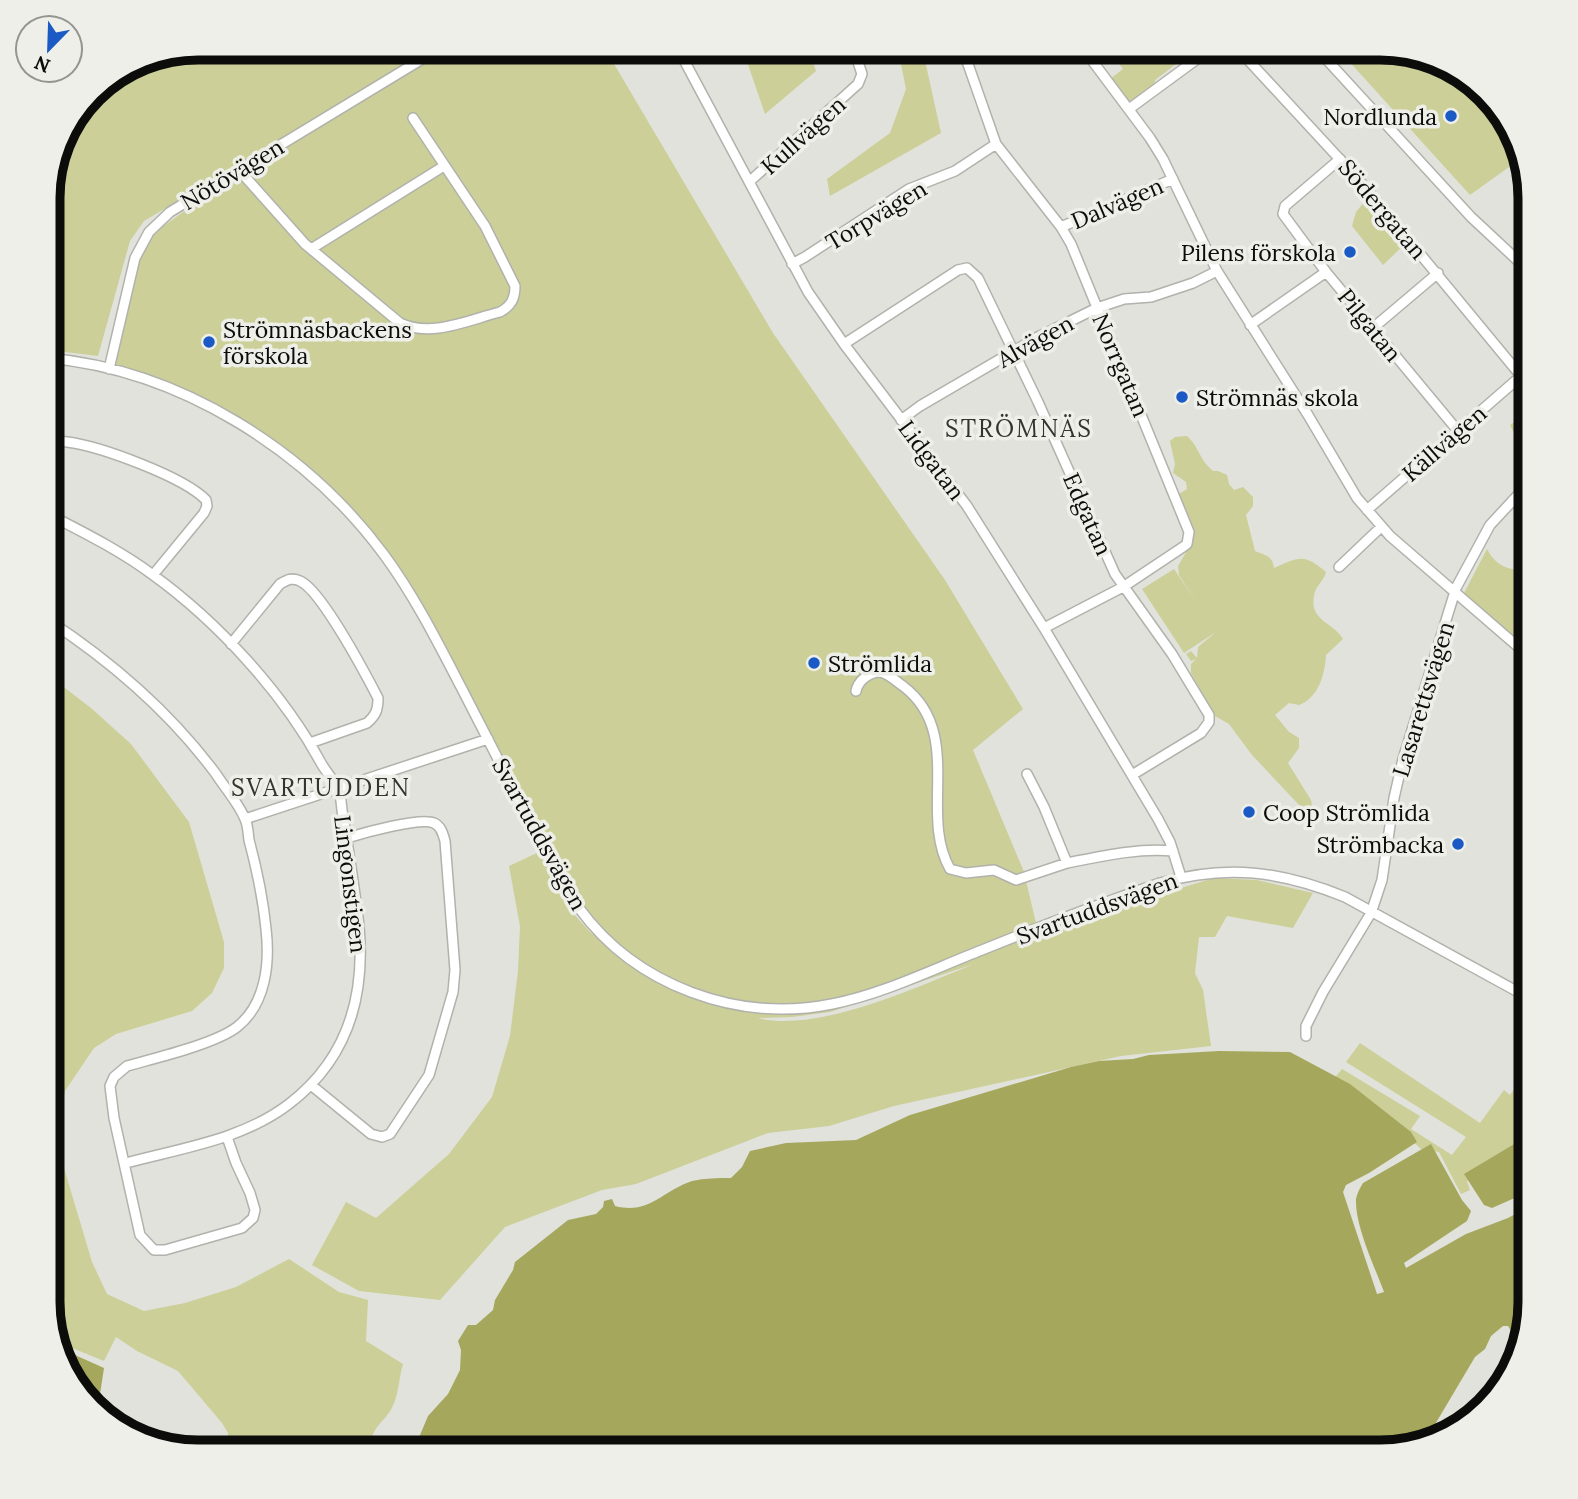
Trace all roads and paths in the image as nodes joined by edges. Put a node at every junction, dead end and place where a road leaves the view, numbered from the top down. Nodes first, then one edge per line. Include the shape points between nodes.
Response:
1 (421, 60) edge
2 (684, 60) edge
3 (857, 60) edge
4 (967, 60) edge
5 (1092, 60) edge
6 (1195, 60) edge
7 (1248, 60) edge
8 (1327, 60) edge
9 (1129, 109) junction
10 (413, 118) dead end
11 (996, 145) junction
12 (1340, 159) junction
13 (444, 166) junction
14 (239, 170) junction
15 (1173, 179) junction
16 (749, 183) junction
17 (1062, 227) junction
18 (311, 249) junction
19 (1518, 260) edge
20 (792, 264) junction
21 (1217, 271) junction
22 (1326, 272) junction
23 (1438, 273) junction
24 (1097, 308) junction
25 (1250, 325) junction
26 (1373, 328) junction
27 (844, 344) junction
28 (1014, 352) junction
29 (60, 360) edge
30 (109, 369) junction
31 (1518, 372) edge
32 (1518, 379) edge
33 (901, 420) junction
34 (1458, 431) junction
35 (60, 442) edge
36 (1518, 495) edge
37 (1513, 500) junction
38 (1518, 504) edge
39 (1367, 510) junction
40 (60, 521) edge
41 (1381, 527) junction
42 (1339, 567) dead end
43 (153, 575) junction
44 (1123, 587) junction
45 (1454, 594) junction
46 (1044, 628) junction
47 (60, 629) edge
48 (231, 644) junction
49 (1518, 647) edge
50 (856, 691) dead end
51 (488, 739) junction
52 (310, 743) junction
53 (1027, 774) dead end
54 (1132, 775) junction
55 (338, 790) junction
56 (245, 819) junction
57 (347, 838) junction
58 (1173, 851) junction
59 (1067, 863) junction
60 (1181, 877) junction
61 (1371, 913) junction
62 (1518, 992) edge
63 (1306, 1036) dead end
64 (311, 1084) junction
65 (227, 1137) junction
66 (126, 1163) junction

1 - 14 street, Nötövägen
2 - 16 street, Lidgatan
3 - 16 street, Kullvägen via 862,74 858,85
4 - 11 street, Norrgatan
5 - 9 street
6 - 9 street
7 - 12 street, Södergatan
8 - 19 street via 1471,217
9 - 15 street
10 - 13 street
11 - 17 street, Norrgatan
11 - 20 street, Torpvägen via 963,167 909,190
12 - 22 street, Pilgatan via 1283,210 1288,224
12 - 23 street, Södergatan
13 - 18 street
13 - 18 street via 485,226 515,286 506,309 430,330 413,329 387,314
14 - 18 street
14 - 30 street, Nötövägen via 170,212 144,239 133,266
15 - 17 street, Dalvägen
15 - 21 street
16 - 20 street, Lidgatan
17 - 24 street, Norrgatan
20 - 27 street, Lidgatan
21 - 24 street, Alvägen via 1151,297
21 - 25 street
22 - 25 street
22 - 26 street, Pilgatan
23 - 26 street
23 - 31 street, Södergatan
24 - 28 street, Alvägen
24 - 44 street, Norrgatan via 1189,532 1187,544
25 - 39 street
26 - 34 street, Pilgatan
27 - 28 street, Edgatan via 967,268 978,278
27 - 33 street, Lidgatan
28 - 33 street, Alvägen
28 - 44 street, Edgatan
29 - 30 street, Svartuddsvägen
30 - 51 street, Svartuddsvägen via 181,393 230,419 283,454 337,500 401,579
32 - 34 street, Källvägen
33 - 46 street, Lidgatan via 967,506
34 - 39 street, Källvägen
35 - 43 street via 113,455 177,480 206,500 204,513
36 - 37 street, Lasarettsvägen
37 - 38 street
37 - 45 street, Lasarettsvägen via 1482,537
39 - 41 street
40 - 43 street, Lingonstigen
41 - 42 street
41 - 45 street
43 - 48 street, Lingonstigen
44 - 46 street, Norrgatan
44 - 54 street, Edgatan via 1209,715 1201,733
45 - 49 street
45 - 61 street, Lasarettsvägen via 1403,759
46 - 54 street, Lidgatan
47 - 56 street via 117,669 156,705 201,754
48 - 52 street, Lingonstigen
48 - 52 street via 280,584 297,579 310,589 346,640 378,698 378,709 368,723
50 - 59 street via 865,678 885,674 906,689 929,719 937,754 941,843 950,869 966,873 994,870 1017,880
51 - 55 street
51 - 60 street, Svartuddsvägen via 556,872 578,908 603,936 651,974 729,1004 802,1009 853,999
52 - 55 street, Lingonstigen
53 - 59 street
54 - 58 street, Lidgatan
55 - 56 street
55 - 57 street, Lingonstigen
56 - 66 street via 268,944 260,998 238,1026 223,1035 127,1066 114,1077 110,1086 114,1118
57 - 64 street, Lingonstigen via 360,934 360,984 339,1046
57 - 64 street via 418,822 439,827 445,841 453,992 429,1075 390,1134 371,1134
58 - 59 street via 1149,849
58 - 60 street, Lidgatan
60 - 61 street, Svartuddsvägen via 1234,871 1287,877
61 - 62 street, Svartuddsvägen
61 - 63 street, Lasarettsvägen via 1322,992
64 - 65 street, Lingonstigen via 268,1119
65 - 66 street, Lingonstigen
65 - 66 street via 250,1193 253,1218 242,1228 165,1250 154,1250 140,1235

